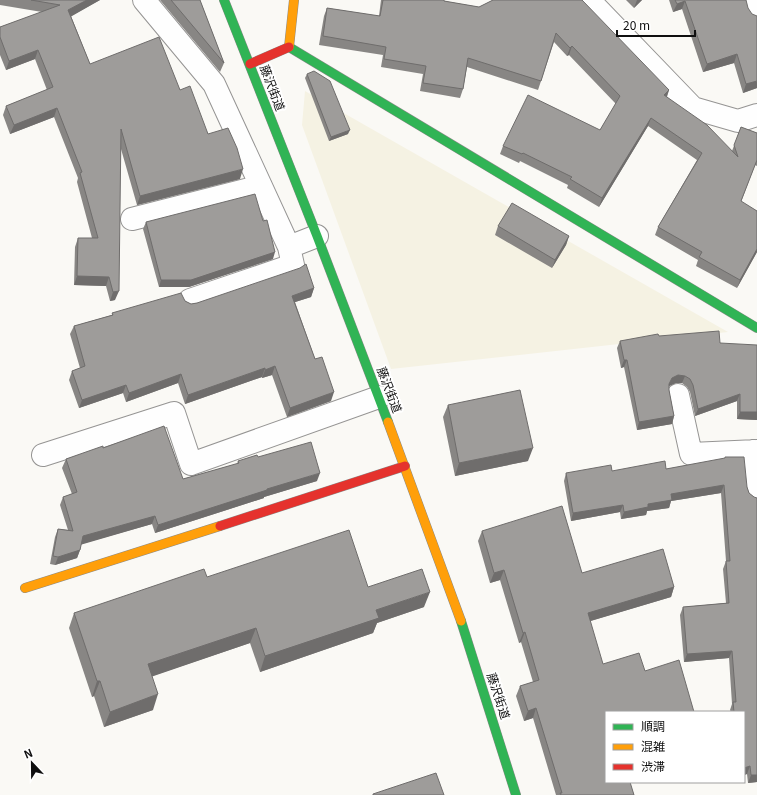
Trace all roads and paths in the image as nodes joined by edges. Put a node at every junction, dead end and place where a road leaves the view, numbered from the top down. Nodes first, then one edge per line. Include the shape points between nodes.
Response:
1 (144, 0) edge
2 (224, 0) edge
3 (294, 0) edge
4 (589, 0) edge
5 (753, 0) edge
6 (757, 12) edge
7 (289, 47) junction
8 (250, 64) junction
9 (757, 115) edge
10 (261, 186) junction
11 (132, 219) dead end
12 (317, 236) junction
13 (289, 247) junction
14 (190, 300) dead end
15 (757, 328) edge
16 (678, 395) dead end
17 (379, 397) junction
18 (755, 451) edge
19 (43, 455) dead end
20 (405, 466) junction
21 (757, 494) edge
22 (25, 588) dead end
23 (516, 795) edge

1 - 10 street via 214,84
2 - 8 main road, 藤沢街道
3 - 7 main road
4 - 9 street via 693,108 738,121
5 - 6 street
7 - 8 main road
7 - 15 main road
8 - 12 main road, 藤沢街道
10 - 11 street
10 - 13 street
12 - 13 street
12 - 17 main road, 藤沢街道
13 - 14 street via 293,265
16 - 18 street via 691,454
17 - 19 street via 191,464 174,413
17 - 20 main road, 藤沢街道
18 - 21 street
20 - 22 main road
20 - 23 main road, 藤沢街道 via 460,616

